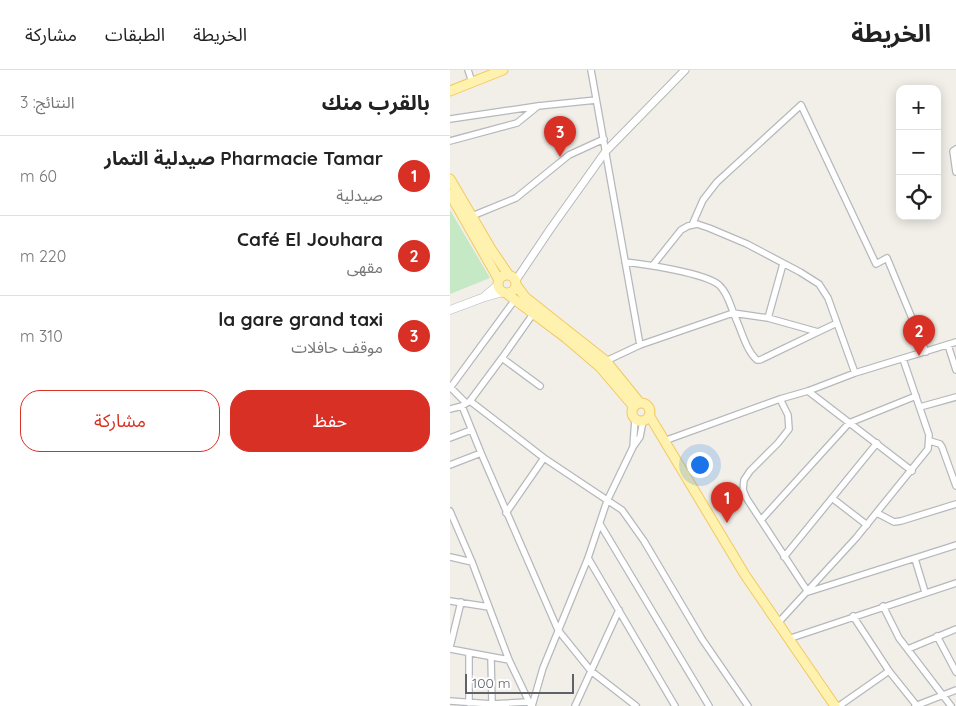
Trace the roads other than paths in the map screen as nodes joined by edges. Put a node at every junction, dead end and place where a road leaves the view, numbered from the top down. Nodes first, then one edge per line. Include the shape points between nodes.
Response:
1 (468, 70) edge
2 (503, 70) edge
3 (591, 70) edge
4 (685, 70) edge
5 (472, 82) junction
6 (450, 91) edge
7 (596, 100) junction
8 (538, 106) junction
9 (450, 119) edge
10 (604, 139) junction
11 (450, 141) edge
12 (956, 149) edge
13 (606, 151) junction
14 (956, 172) edge
15 (450, 179) edge
16 (450, 194) edge
17 (472, 216) junction
18 (692, 225) junction
19 (625, 262) junction
20 (782, 264) junction
21 (653, 265) junction
22 (513, 279) junction
23 (501, 287) junction
24 (514, 301) junction
25 (450, 310) edge
26 (733, 313) junction
27 (533, 314) junction
28 (768, 318) junction
29 (837, 323) junction
30 (818, 332) junction
31 (956, 342) edge
32 (640, 345) junction
33 (948, 345) junction
34 (926, 352) junction
35 (502, 358) junction
36 (903, 359) junction
37 (606, 361) junction
38 (956, 370) edge
39 (855, 372) junction
40 (540, 386) dead end
41 (450, 387) edge
42 (808, 391) junction
43 (916, 396) junction
44 (956, 397) edge
45 (780, 399) junction
46 (466, 403) junction
47 (637, 405) junction
48 (920, 407) junction
49 (450, 409) edge
50 (643, 419) junction
51 (849, 423) junction
52 (471, 430) junction
53 (450, 438) edge
54 (662, 438) junction
55 (930, 441) junction
56 (877, 443) junction
57 (481, 453) junction
58 (544, 458) junction
59 (450, 465) edge
60 (912, 471) junction
61 (955, 482) edge
62 (832, 498) junction
63 (607, 501) junction
64 (956, 504) edge
65 (450, 511) edge
66 (506, 513) junction
67 (877, 513) junction
68 (761, 520) junction
69 (600, 524) junction
70 (867, 526) junction
71 (956, 545) edge
72 (450, 557) edge
73 (784, 557) junction
74 (588, 558) junction
75 (915, 559) junction
76 (472, 562) junction
77 (956, 582) edge
78 (808, 592) junction
79 (926, 592) junction
80 (450, 601) edge
81 (461, 602) junction
82 (883, 606) junction
83 (489, 607) junction
84 (619, 610) junction
85 (853, 616) junction
86 (778, 624) junction
87 (558, 630) junction
88 (956, 630) edge
89 (937, 636) junction
90 (788, 638) junction
91 (450, 648) edge
92 (908, 649) junction
93 (469, 653) junction
94 (491, 656) junction
95 (508, 660) junction
96 (591, 670) junction
97 (889, 671) junction
98 (956, 672) edge
99 (956, 690) edge
100 (942, 695) junction
101 (450, 702) edge
102 (469, 703) junction
103 (459, 704) edge
104 (492, 704) junction
105 (530, 705) edge
106 (576, 706) edge
107 (636, 706) edge
108 (675, 706) edge
109 (709, 706) edge
110 (748, 706) edge
111 (835, 706) edge
112 (839, 706) edge
113 (916, 706) edge
114 (951, 706) edge

1 - 5 street
2 - 5 main road
3 - 7 street
4 - 13 street
5 - 6 main road
7 - 8 street
7 - 10 street
8 - 9 street
8 - 11 street via 517,123
10 - 13 street
10 - 17 street via 568,155 516,198
12 - 14 street via 952,156
13 - 19 street
13 - 22 street
15 - 17 main road
16 - 23 main road
17 - 22 main road
18 - 20 street via 732,237
18 - 21 street via 682,230
18 - 34 street via 703,200 717,182 801,105 876,264 887,258
19 - 21 street
19 - 32 street
20 - 28 street
20 - 29 street via 819,284
21 - 26 street via 714,282 724,291
22 - 23 main road via 502,276
22 - 23 main road via 514,291
22 - 37 main road via 525,297
23 - 24 main road
23 - 25 main road
24 - 27 main road
24 - 41 street
26 - 28 street
26 - 30 street via 757,360
26 - 32 street
27 - 35 street
27 - 47 main road via 600,367
28 - 30 street
29 - 30 street
29 - 39 street
31 - 33 street
32 - 37 street
33 - 34 street
33 - 38 street
34 - 36 street
35 - 40 street
35 - 46 street
36 - 39 street
36 - 43 street
37 - 47 main road
39 - 42 street
41 - 46 street
42 - 45 street
42 - 51 street
43 - 48 street
43 - 51 street
44 - 48 street
45 - 54 street
45 - 68 street via 788,415 789,429 744,480 747,499
46 - 49 street
46 - 52 street
46 - 58 street
47 - 50 main road via 632,412
47 - 50 main road via 648,407
48 - 55 street
50 - 54 main road
50 - 63 street via 634,447
51 - 56 street
51 - 68 street
52 - 53 street
52 - 57 street
54 - 86 main road
55 - 60 street
55 - 61 street via 942,447
56 - 60 street
56 - 62 street
57 - 59 street
57 - 66 street
58 - 63 street
58 - 66 street
60 - 67 street
62 - 70 street
62 - 73 street
63 - 69 street
63 - 110 street via 622,510 632,524 702,639
64 - 67 street via 894,522
65 - 76 street
66 - 87 street
67 - 70 street
68 - 73 street
69 - 74 street
69 - 109 street
70 - 78 street
71 - 75 street
72 - 76 street
73 - 78 street
74 - 84 street
74 - 87 street
75 - 78 street
75 - 79 street
76 - 83 street
77 - 79 street
78 - 86 street
79 - 82 street
80 - 81 street
81 - 83 street
81 - 91 street
82 - 85 street
82 - 92 street via 894,631
83 - 95 street
84 - 96 street
84 - 108 street
85 - 90 street
85 - 97 street
86 - 90 main road
87 - 96 street
87 - 105 street
88 - 89 street
89 - 92 street
89 - 98 street
90 - 111 main road
91 - 93 street
92 - 100 street
93 - 94 street
93 - 102 street
94 - 95 street
94 - 104 street
95 - 105 street
96 - 106 street
96 - 107 street
97 - 112 street
97 - 113 street
99 - 100 street
100 - 113 street
100 - 114 street
101 - 103 street
102 - 103 street
102 - 104 street
104 - 105 street

